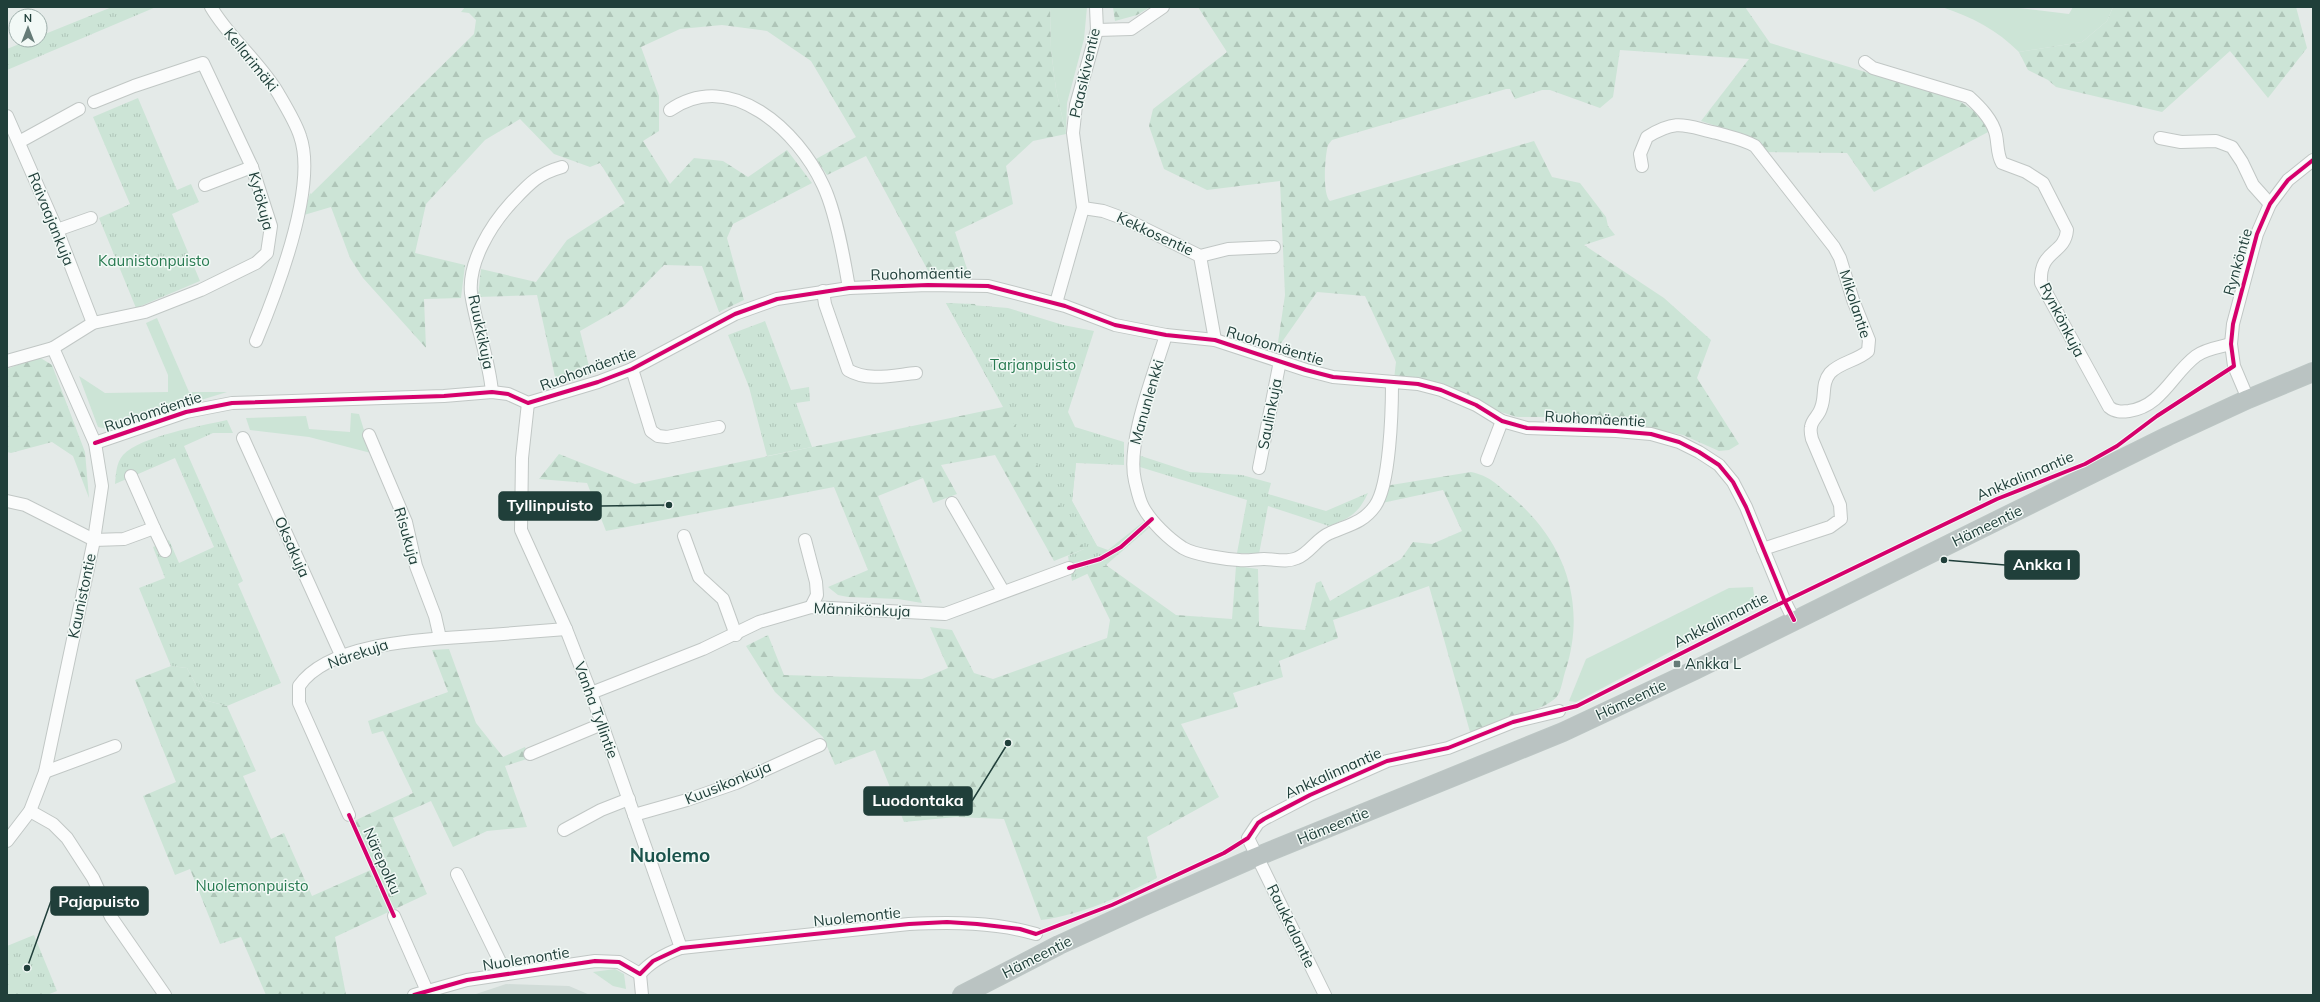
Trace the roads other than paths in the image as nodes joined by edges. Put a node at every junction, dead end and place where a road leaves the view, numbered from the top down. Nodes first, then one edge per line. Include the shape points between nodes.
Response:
1 (210, 7) edge
2 (1096, 7) edge
3 (1163, 7) edge
4 (1097, 30) junction
5 (1865, 62) dead end
6 (94, 102) dead end
7 (79, 109) dead end
8 (670, 110) dead end
9 (7, 116) edge
10 (2160, 138) dead end
11 (19, 142) junction
12 (2313, 160) edge
13 (1642, 166) dead end
14 (252, 167) junction
15 (562, 167) dead end
16 (205, 185) dead end
17 (2270, 204) junction
18 (1083, 208) junction
19 (91, 218) dead end
20 (57, 230) junction
21 (1274, 247) dead end
22 (1200, 256) junction
23 (260, 259) junction
24 (283, 265) junction
25 (849, 288) junction
26 (823, 291) junction
27 (1056, 303) junction
28 (93, 323) junction
29 (1166, 335) junction
30 (1215, 340) junction
31 (256, 341) dead end
32 (2231, 344) junction
33 (53, 348) junction
34 (7, 361) edge
35 (1280, 361) junction
36 (632, 369) junction
37 (2313, 372) edge
38 (916, 373) dead end
39 (1392, 384) junction
40 (492, 392) junction
41 (2248, 399) junction
42 (528, 403) junction
43 (1502, 421) junction
44 (719, 427) dead end
45 (369, 435) dead end
46 (243, 438) dead end
47 (95, 443) junction
48 (1487, 460) dead end
49 (1259, 468) dead end
50 (131, 476) dead end
51 (7, 501) edge
52 (952, 503) dead end
53 (154, 528) junction
54 (684, 536) dead end
55 (94, 540) junction
56 (805, 540) dead end
57 (1763, 549) junction
58 (165, 551) dead end
59 (1069, 568) dead end
60 (1003, 591) junction
61 (811, 607) junction
62 (1794, 620) junction
63 (566, 629) junction
64 (736, 635) junction
65 (440, 638) junction
66 (342, 657) junction
67 (591, 693) junction
68 (1559, 711) dead end
69 (602, 724) junction
70 (820, 745) dead end
71 (115, 746) dead end
72 (530, 754) dead end
73 (45, 772) junction
74 (628, 799) junction
75 (30, 811) junction
76 (349, 815) dead end
77 (634, 815) junction
78 (564, 830) dead end
79 (7, 840) edge
80 (1256, 857) junction
81 (457, 874) dead end
82 (394, 916) dead end
83 (1036, 934) dead end
84 (681, 948) junction
85 (506, 974) junction
86 (640, 974) junction
87 (427, 991) junction
88 (165, 995) edge
89 (414, 995) edge
90 (642, 995) edge
91 (962, 995) edge
92 (1325, 995) edge

1 - 24 street, Kellarimäki via 278,92 300,136 304,159 301,197
2 - 4 street, Paasikiventie
3 - 4 street via 1131,29
4 - 18 street, Paasikiventie via 1076,105 1073,133
5 - 32 street, Rynkönkuja via 1873,68 1969,97 1980,106 1996,133 2002,163 2026,172 2043,183 2068,230 2067,238 2042,264 2041,283 2109,407 2115,411 2125,412 2154,402 2197,355
6 - 14 street, Kytökuja via 203,63
7 - 11 street
8 - 25 street via 682,102 698,97 717,96 737,99 774,121 810,161 824,186
9 - 11 street, Raivaajankuja
10 - 17 street via 2181,142 2216,141 2232,147 2253,185
11 - 20 street, Raivaajankuja
12 - 17 street, Rynköntie via 2288,180
13 - 57 street, Mikolantie via 1640,154 1647,137 1672,125 1688,124 1745,140 1755,146 1834,247 1869,340 1868,351 1835,370 1824,382 1821,410 1812,420 1810,428 1812,439 1840,505 1841,519 1830,527
14 - 16 street
14 - 23 street, Kytökuja via 270,226 267,253
15 - 40 street, Ruukkikuja via 545,171 531,182 490,228 480,249 471,291
17 - 32 street, Rynköntie via 2257,234 2233,324
18 - 22 street, Kekkosentie via 1103,211 1125,219
18 - 27 street, Paasikiventie
19 - 20 street
20 - 28 street, Raivaajankuja
21 - 22 street, Kekkosentie via 1228,249
22 - 30 street
23 - 24 street
23 - 28 street via 200,290 145,312
24 - 31 street, Kellarimäki
25 - 26 street, Ruohomäentie
25 - 27 street, Ruohomäentie via 988,286
26 - 36 street, Ruohomäentie via 777,299 735,314
26 - 38 street via 825,304 848,370 868,377
27 - 29 street, Ruohomäentie via 1115,325
28 - 33 street
29 - 30 street, Ruohomäentie
29 - 39 street, Manunlenkki via 1134,441 1132,461 1135,480 1143,507 1160,528 1184,548 1212,556 1239,560 1296,559 1308,552 1328,533 1345,529 1364,519 1376,505 1382,488 1392,425
30 - 35 street, Ruohomäentie
32 - 41 street, Rynköntie via 2234,366
33 - 34 street
33 - 47 street, Kaunistontie
35 - 39 street, Ruohomäentie via 1333,377
35 - 49 street, Saulinkuja
36 - 42 street, Ruohomäentie
36 - 44 street via 651,431 658,436 667,437
37 - 41 highway, Hämeentie
39 - 43 street, Ruohomäentie via 1418,384 1441,390 1476,405
40 - 42 street, Ruohomäentie via 508,394
40 - 47 street, Ruohomäentie via 214,405
41 - 62 highway, Hämeentie
42 - 63 street, Vanha Tyllintie via 522,458 521,530
43 - 48 street
43 - 57 street, Ruohomäentie via 1527,428 1616,430 1651,434 1693,448 1719,465 1733,482
45 - 65 street, Risukuja via 406,522 416,566 435,616
46 - 66 street, Oksakuja
47 - 55 street, Kaunistontie via 102,486
50 - 53 street
51 - 55 street via 25,505
52 - 60 street
53 - 55 street via 124,539
53 - 58 street
54 - 64 street via 699,577 723,598
55 - 73 street, Kaunistontie
56 - 61 street via 816,582 817,595
57 - 62 street, Ruohomäentie
59 - 60 street, Männikönkuja
60 - 61 street, Männikönkuja via 945,614
61 - 64 street, Männikönkuja via 759,622
62 - 80 highway, Hämeentie via 1563,732
63 - 65 street, Närekuja
63 - 67 street, Vanha Tyllintie
64 - 67 street, Männikönkuja
65 - 66 street, Närekuja via 394,641
66 - 76 street, Närekuja via 313,671 299,686 298,696
67 - 69 street, Vanha Tyllintie
68 - 80 street, Ankkalinnantie via 1513,722 1448,748 1387,761 1310,795 1258,823 1248,838
69 - 72 street
69 - 74 street, Vanha Tyllintie
70 - 77 street, Kuusikonkuja via 736,783
71 - 73 street
73 - 75 street, Kaunistontie
74 - 77 street, Vanha Tyllintie
74 - 78 street
75 - 79 street, Kaunistontie
75 - 88 street via 53,824 68,838 93,878 111,917
77 - 84 street, Vanha Tyllintie
80 - 91 highway, Hämeentie via 1059,944
80 - 92 street, Raukkalantie
81 - 85 street
82 - 87 street, Närepolku
83 - 84 street, Nuolemontie via 1020,929 946,922
84 - 86 street via 653,961
85 - 86 street, Nuolemontie via 607,960 625,964
85 - 87 street, Nuolemontie via 467,980
86 - 90 street
87 - 89 street, Nuolemontie

